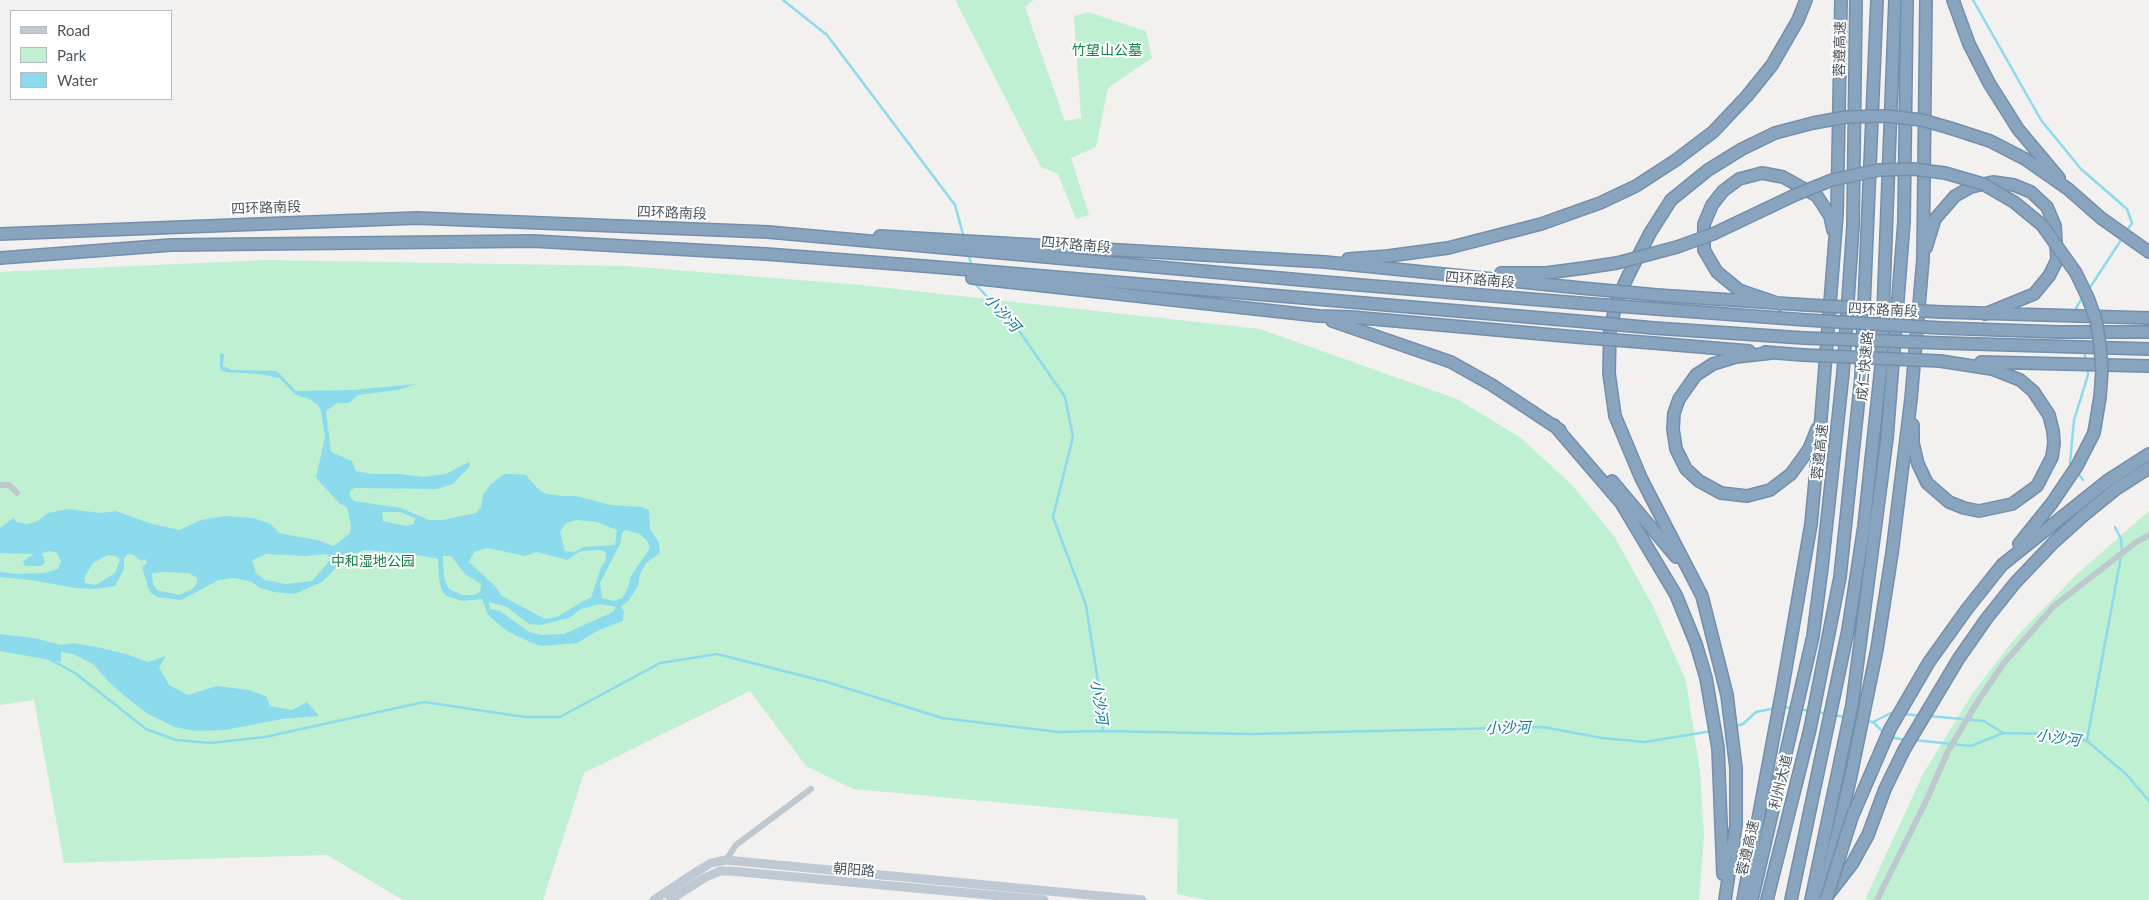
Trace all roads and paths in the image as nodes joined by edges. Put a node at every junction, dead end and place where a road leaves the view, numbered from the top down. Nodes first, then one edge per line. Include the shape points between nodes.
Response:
1 (1806, 0) edge
2 (1841, 0) edge
3 (1856, 0) edge
4 (1877, 0) edge
5 (1895, 0) edge
6 (1907, 0) edge
7 (1926, 0) edge
8 (1952, 0) edge
9 (2068, 189) junction
10 (768, 232) junction
11 (0, 234) edge
12 (1835, 240) junction
13 (2149, 252) edge
14 (0, 258) edge
15 (1923, 259) junction
16 (1350, 261) junction
17 (1432, 272) junction
18 (1009, 277) junction
19 (1780, 304) junction
20 (1985, 314) junction
21 (2149, 318) edge
22 (1348, 321) junction
23 (2149, 332) edge
24 (2149, 349) edge
25 (1771, 353) junction
26 (1940, 361) junction
27 (2149, 366) edge
28 (1911, 398) junction
29 (1822, 418) junction
30 (1554, 425) junction
31 (2149, 454) edge
32 (2149, 468) edge
33 (0, 484) edge
34 (17, 493) dead end
35 (2149, 535) edge
36 (2002, 565) junction
37 (1692, 576) junction
38 (1810, 729) joint
39 (811, 789) dead end
40 (726, 860) junction
41 (1723, 877) joint
42 (654, 900) edge
43 (670, 900) edge
44 (1044, 900) edge
45 (1142, 900) edge
46 (1719, 900) edge
47 (1725, 900) edge
48 (1743, 900) edge
49 (1752, 900) edge
50 (1766, 900) edge
51 (1791, 900) edge
52 (1811, 900) edge
53 (1824, 900) edge
54 (1877, 900) edge

1 - 16 highway via 1772,65 1747,96 1713,132 1636,186 1541,224 1457,245
2 - 12 highway
3 - 49 highway, 蓉遵高速 via 1853,226 1843,373 1817,606 1813,636
4 - 38 highway, 成仁快速路 via 1861,377 1840,577
5 - 51 highway, 成仁快速路 via 1881,367 1857,579
6 - 52 highway via 1904,222 1887,438 1852,705
7 - 15 highway
8 - 9 highway via 1968,44 1988,83 2018,129
9 - 13 highway via 2101,218
9 - 37 highway, bridge via 1990,141 1950,128 1922,120 1886,116 1846,117 1775,134 1742,149 1708,170 1671,200 1650,233 1617,300 1610,329 1609,373 1615,416 1641,478
10 - 11 highway, 四环路南段 via 417,218
10 - 16 highway via 920,237
10 - 23 highway, 四环路南段, bridge via 1324,282 1806,320 1942,328
12 - 19 highway via 1830,216 1817,196 1783,177 1762,173 1739,179 1723,191 1712,205 1704,224 1704,250 1717,272 1739,290
12 - 29 highway
14 - 18 highway via 171,245 533,241 766,254
15 - 20 highway via 1935,219 1955,196 1971,187 1993,182 2031,192 2047,207 2055,226 2056,260 2049,276 2034,294
15 - 28 highway
16 - 17 highway
17 - 19 highway, bridge
17 - 36 highway, bridge via 1546,273 1617,263 1713,234 1825,183 1878,170 1913,169 1945,173 1982,184 2014,202 2042,225 2076,273 2096,320 2102,370 2094,433 2078,466
18 - 22 highway
18 - 24 highway, bridge via 1804,338
19 - 20 highway, bridge
20 - 21 highway
22 - 25 highway, bridge
22 - 30 highway via 1451,362
25 - 26 highway, bridge
25 - 29 highway via 1736,357 1713,364 1696,375 1679,399 1672,429 1676,449 1686,469 1721,494 1747,496 1770,490 1791,474 1809,449
26 - 27 highway
26 - 28 highway via 1992,369 2020,380 2033,391 2048,415 2054,443 2052,457 2037,486 2012,504 1998,509 1980,511 1949,502 1927,482 1918,464 1913,443
28 - 53 highway via 1877,649
29 - 48 highway via 1811,524
30 - 37 highway via 1585,452 1632,502
30 - 41 highway via 1621,503 1676,595 1696,644 1706,678 1718,748
31 - 36 highway via 2107,481
32 - 53 highway via 2084,514 2015,582 1959,658 1936,696 1904,750 1868,835 1852,864
33 - 34 street via 9,485
35 - 54 street via 2054,606 2004,663 1948,751 1928,800
36 - 53 highway, bridge via 1929,662 1890,730 1852,817
37 - 47 highway via 1702,596 1727,695 1736,768 1736,825
38 - 50 highway, 利州大道
39 - 40 street via 736,845
40 - 42 main road via 712,863
40 - 45 main road
41 - 46 main road
43 - 44 main road, 朝阳路 via 720,871

